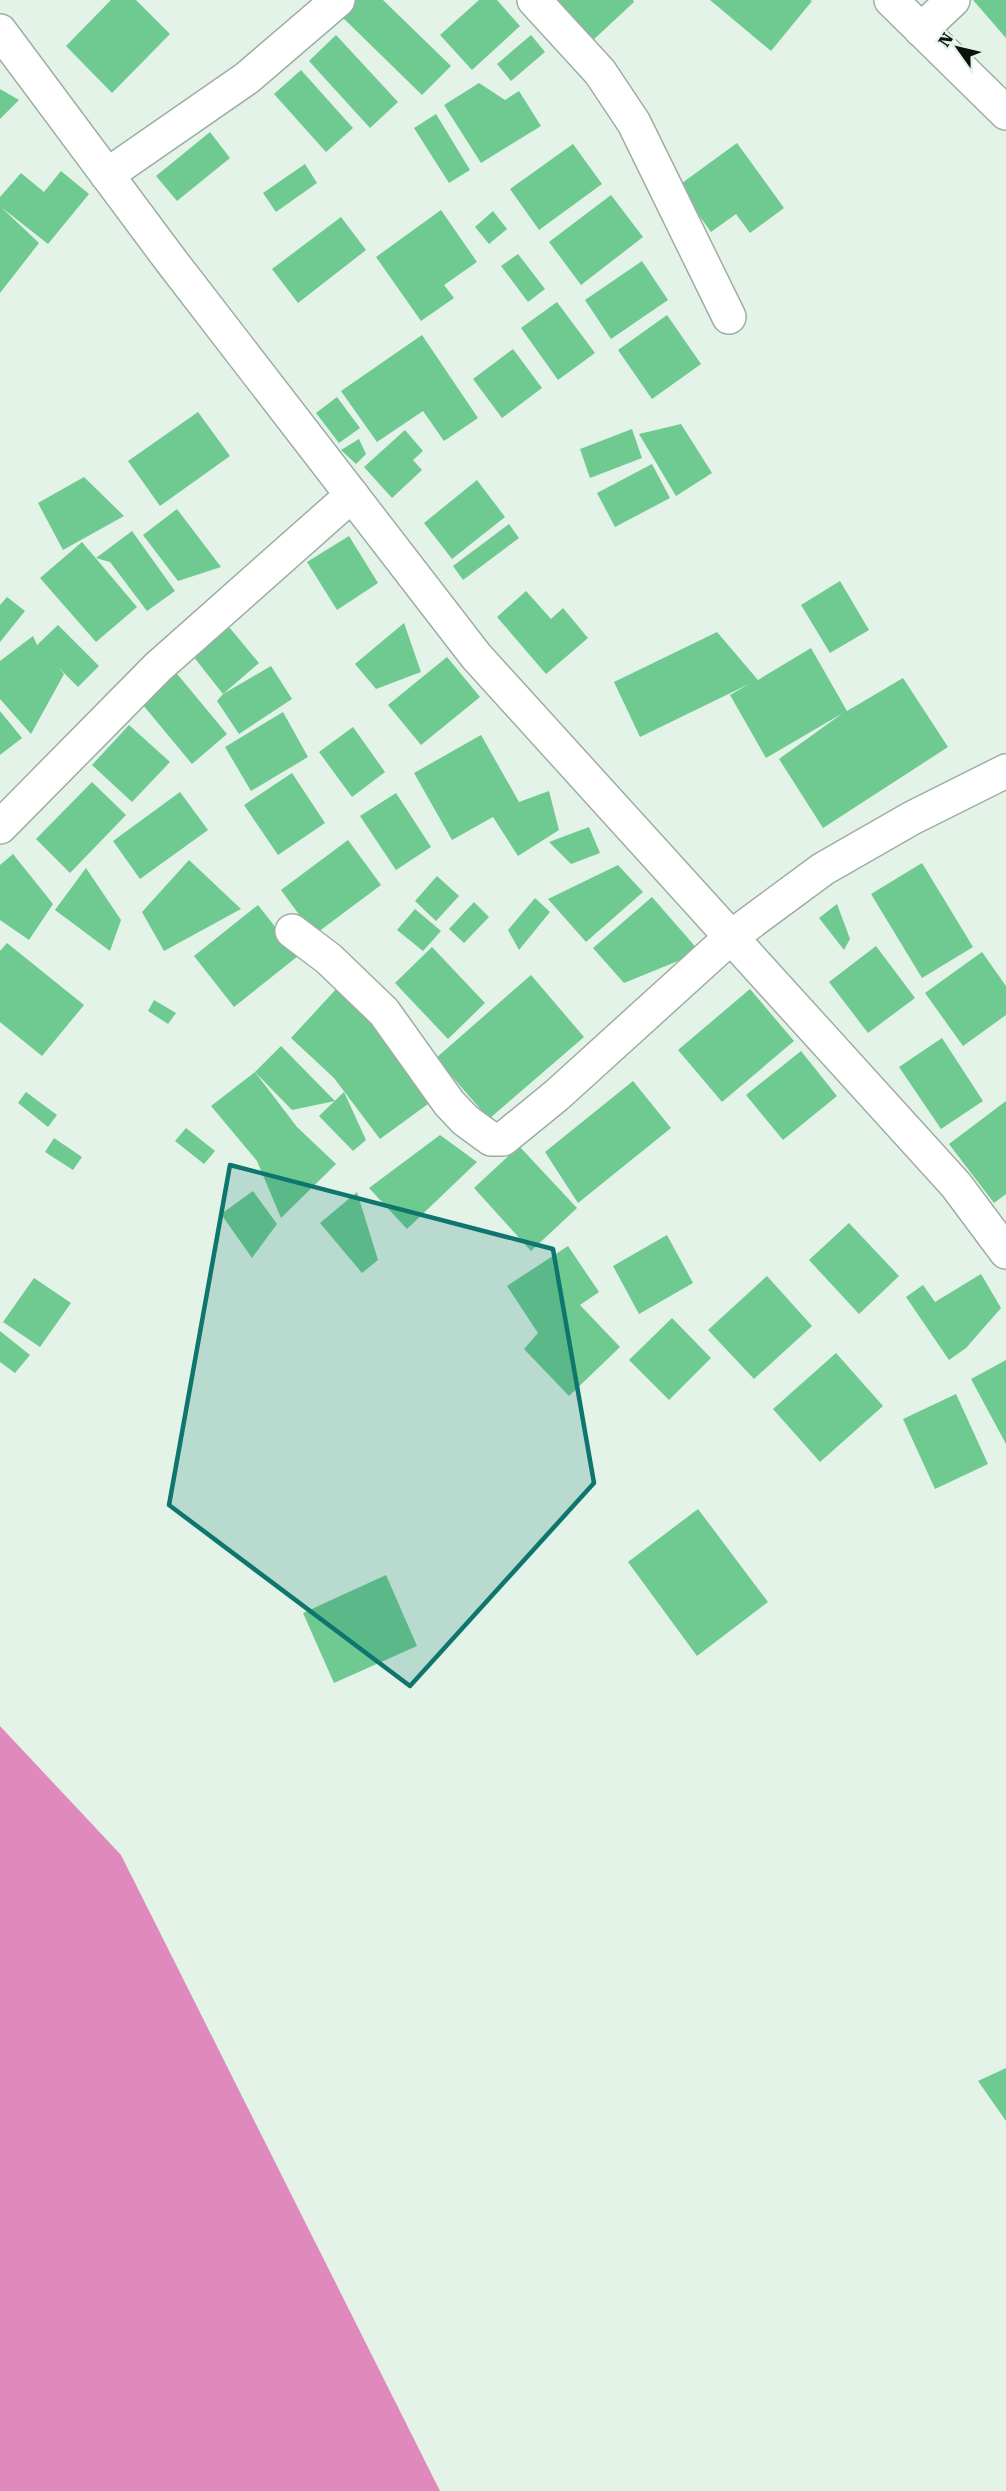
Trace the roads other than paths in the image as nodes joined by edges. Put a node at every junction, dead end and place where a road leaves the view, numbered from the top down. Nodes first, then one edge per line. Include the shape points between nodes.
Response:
1 (338, 0) edge
2 (534, 0) edge
3 (891, 0) edge
4 (953, 0) edge
5 (921, 30) junction
6 (0, 31) edge
7 (1006, 113) edge
8 (107, 175) junction
9 (729, 317) dead end
10 (352, 495) junction
11 (1006, 771) edge
12 (0, 827) edge
13 (292, 931) dead end
14 (731, 938) junction
15 (1006, 1252) edge

1 - 8 street via 247,78
2 - 9 street via 600,72 634,123
3 - 5 street
4 - 5 street
5 - 7 street
6 - 8 street
8 - 10 street
10 - 12 street via 158,668
10 - 14 street via 476,656
11 - 14 street via 912,818 823,870
13 - 14 street via 329,959 384,1012 449,1103 491,1139 503,1139 557,1095
14 - 15 street via 956,1185

